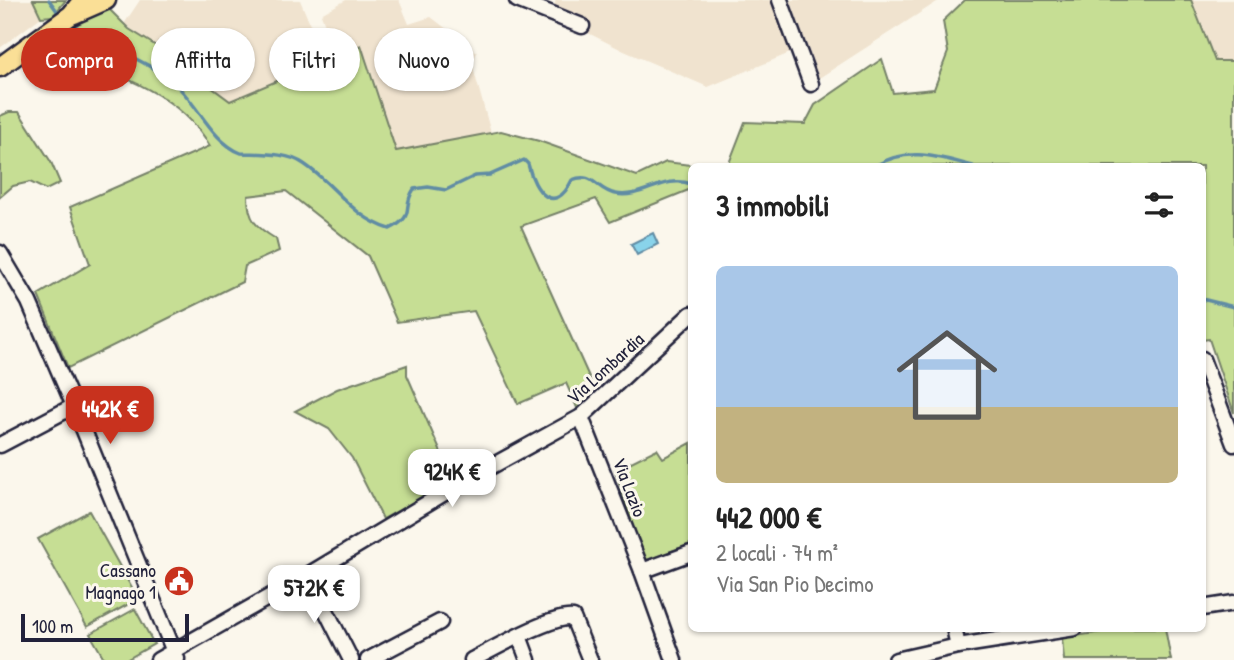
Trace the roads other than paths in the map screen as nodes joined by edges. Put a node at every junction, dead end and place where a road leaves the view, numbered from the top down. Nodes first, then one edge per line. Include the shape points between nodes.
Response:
1 (83, 0) edge
2 (106, 0) edge
3 (517, 0) edge
4 (780, 0) edge
5 (71, 15) junction
6 (582, 26) dead end
7 (0, 67) edge
8 (811, 84) dead end
9 (0, 253) edge
10 (688, 317) edge
11 (1206, 370) edge
12 (74, 405) junction
13 (581, 417) junction
14 (1234, 444) edge
15 (0, 445) edge
16 (688, 554) edge
17 (642, 571) junction
18 (308, 575) junction
19 (1234, 603) edge
20 (1206, 607) edge
21 (440, 622) dead end
22 (957, 632) edge
23 (1049, 632) edge
24 (519, 636) junction
25 (966, 645) junction
26 (175, 656) edge
27 (904, 659) edge
28 (158, 660) edge
29 (351, 660) edge
30 (368, 660) edge
31 (472, 660) edge
32 (528, 660) edge
33 (590, 660) edge
34 (674, 660) edge
35 (977, 660) edge

1 - 5 main road
2 - 5 main road
3 - 6 street
4 - 8 street
5 - 7 main road
9 - 12 street via 29,302
10 - 13 street, Via Lombardia
11 - 14 street
12 - 15 street
12 - 26 street
13 - 17 street, Via Lazio
13 - 18 street, Via Lombardia
16 - 17 street
17 - 34 street, Via Lazio
18 - 26 street, Via Lombardia
18 - 29 street
19 - 20 street
21 - 30 street
22 - 25 street
23 - 25 street
24 - 31 street
24 - 32 street
24 - 33 street via 564,617 573,618
25 - 27 street
25 - 35 street
26 - 28 street, Via Lombardia

